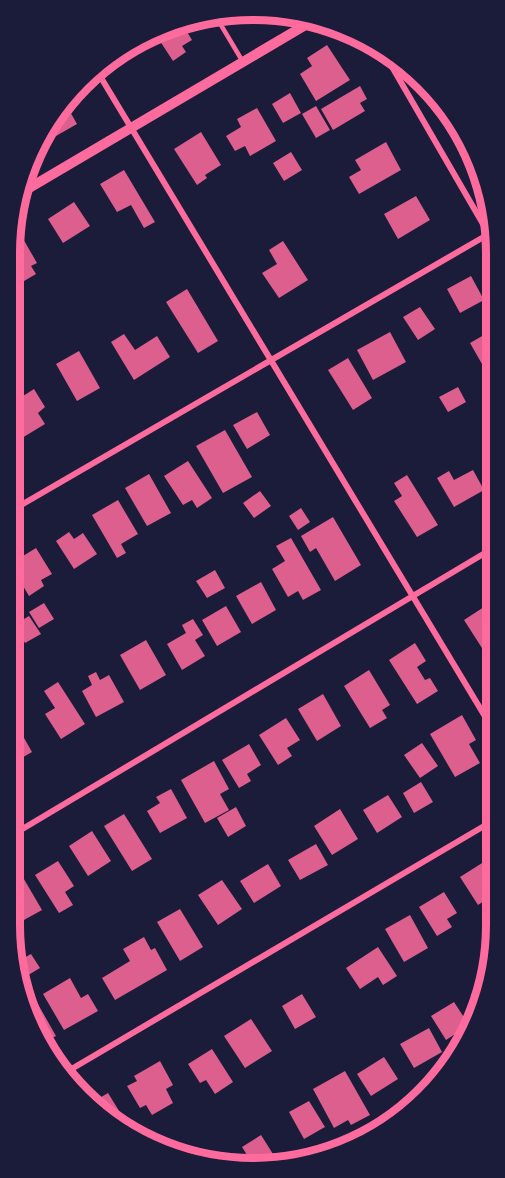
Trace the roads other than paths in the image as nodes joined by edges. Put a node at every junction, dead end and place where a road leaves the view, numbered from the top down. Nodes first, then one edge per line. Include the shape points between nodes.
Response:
1 (219, 22) edge
2 (305, 25) edge
3 (243, 62) junction
4 (392, 67) edge
5 (100, 76) edge
6 (132, 127) junction
7 (28, 189) edge
8 (484, 221) edge
9 (485, 236) edge
10 (272, 360) junction
11 (20, 506) edge
12 (486, 552) edge
13 (414, 594) junction
14 (486, 718) edge
15 (486, 825) edge
16 (20, 830) edge
17 (70, 1070) edge

1 - 3 lane
2 - 3 street
3 - 6 street
4 - 8 street
5 - 6 street
6 - 7 street
6 - 10 street
9 - 10 street
10 - 11 street
10 - 13 street
12 - 13 street
13 - 14 street
13 - 16 street
15 - 17 street

